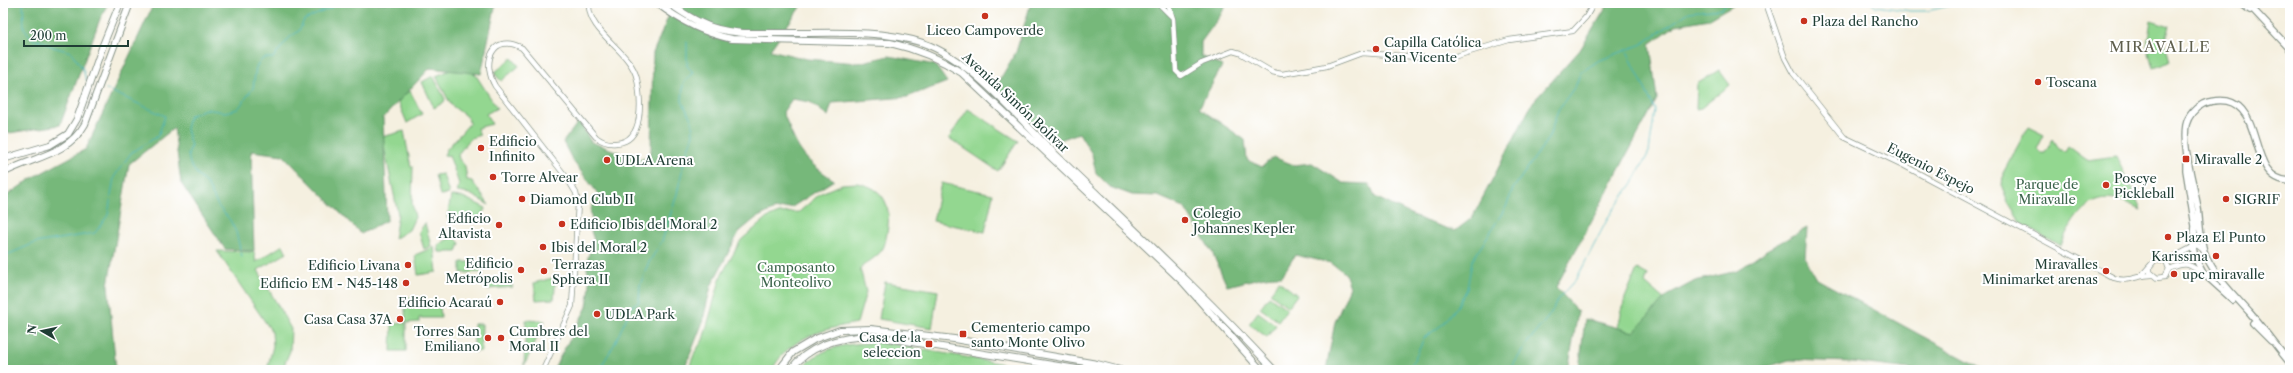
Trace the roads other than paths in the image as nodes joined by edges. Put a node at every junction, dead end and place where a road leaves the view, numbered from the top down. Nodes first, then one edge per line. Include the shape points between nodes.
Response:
1 (120, 3) edge
2 (130, 3) edge
3 (589, 3) edge
4 (657, 3) edge
5 (669, 3) edge
6 (1158, 3) edge
7 (1168, 3) edge
8 (1594, 3) edge
9 (2240, 3) edge
10 (2247, 3) edge
11 (1767, 5) edge
12 (2256, 13) junction
13 (1172, 19) junction
14 (2290, 49) edge
15 (2187, 147) junction
16 (3, 159) edge
17 (3, 173) edge
18 (2290, 182) edge
19 (2193, 247) junction
20 (2205, 254) junction
21 (2166, 261) junction
22 (2150, 266) junction
23 (2169, 269) junction
24 (2203, 273) junction
25 (2216, 273) junction
26 (2142, 275) junction
27 (2152, 275) junction
28 (2273, 343) junction
29 (1002, 347) junction
30 (1001, 356) junction
31 (2290, 363) edge
32 (543, 370) edge
33 (779, 370) edge
34 (790, 370) edge
35 (1083, 370) edge
36 (1120, 370) edge
37 (1262, 370) edge
38 (1274, 370) edge

1 - 16 highway via 78,119 68,134 50,145
2 - 17 highway via 118,29 85,124 78,136 61,149
3 - 32 street via 591,17 630,63 637,80 638,124 634,133 624,141 612,143 602,141 596,136 522,48 512,44 499,46 491,53 488,64 489,74 495,86 567,178 576,193 578,203 572,306
4 - 37 highway, Avenida Simón Bolívar via 688,24 716,36 732,39 890,43 922,52 948,64 962,73 1183,282
5 - 38 highway, Avenida Simón Bolívar via 701,23 732,32 866,33 909,39 947,55 963,65 988,88 1139,232
6 - 13 street via 1167,10
7 - 13 street
8 - 13 street via 1578,27 1567,33 1520,37 1444,58 1362,53 1327,66 1282,74 1272,72 1233,51 1202,63 1181,76 1176,71
9 - 12 main road
10 - 12 main road
11 - 26 street, Eugenio Espejo via 1785,58 1793,73 1847,138 1904,165 2114,278 2127,280
12 - 14 main road
15 - 18 main road via 2186,124 2194,112 2204,104 2215,101 2232,103 2246,115 2263,160 2271,173
15 - 19 main road via 2186,170 2196,226
15 - 20 main road
19 - 20 street via 2200,246
19 - 21 street
19 - 24 main road via 2195,258
20 - 25 main road
21 - 22 street via 2156,259
21 - 23 street
22 - 26 street
22 - 27 street
23 - 24 street via 2184,264 2192,265
23 - 27 street via 2162,278
24 - 25 street via 2212,276
24 - 28 main road via 2230,297
25 - 28 main road
26 - 27 street, Eugenio Espejo
28 - 31 main road
29 - 30 highway
29 - 33 highway via 883,330 840,330 803,345 793,352
29 - 36 highway
30 - 34 highway via 903,339 861,336 845,338 816,348 804,355
30 - 35 highway

